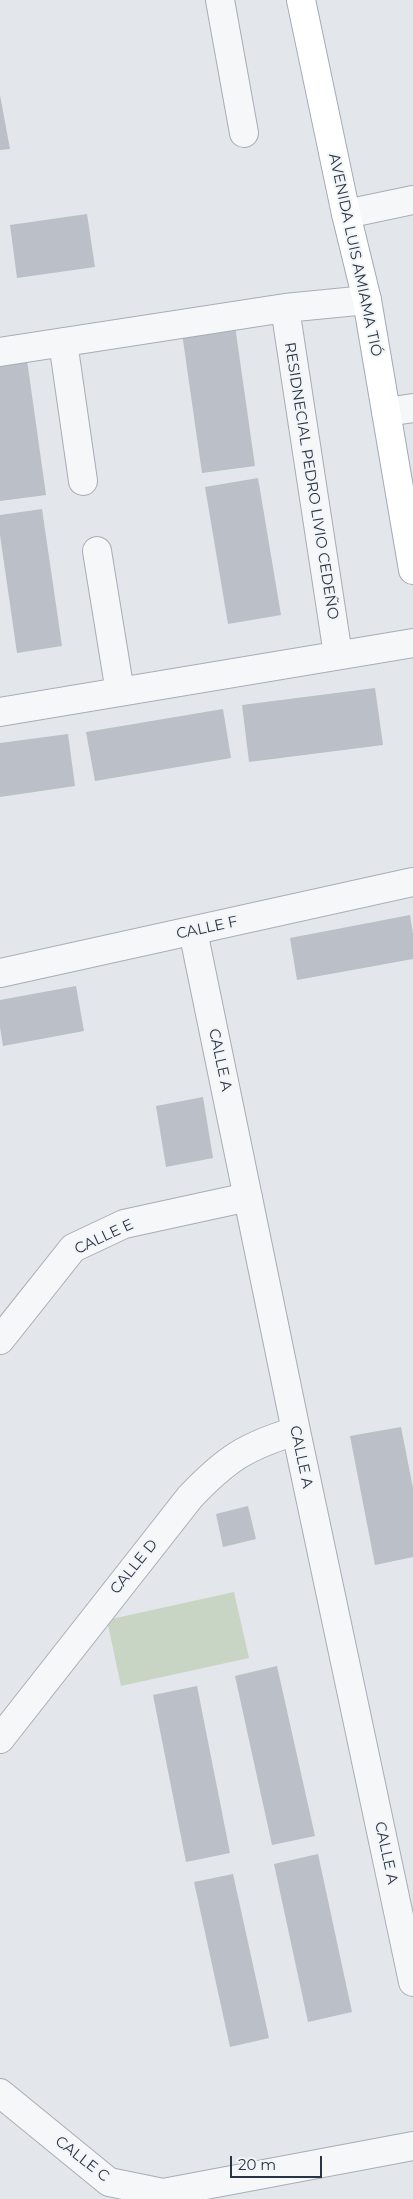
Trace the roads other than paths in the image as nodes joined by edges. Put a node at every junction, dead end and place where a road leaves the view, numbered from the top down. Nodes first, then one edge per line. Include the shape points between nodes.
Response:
1 (220, 0) edge
2 (300, 0) edge
3 (244, 133) dead end
4 (413, 200) edge
5 (346, 214) junction
6 (367, 300) junction
7 (285, 308) junction
8 (63, 342) junction
9 (0, 352) edge
10 (413, 408) edge
11 (386, 412) junction
12 (83, 482) dead end
13 (97, 551) dead end
14 (413, 570) edge
15 (413, 643) edge
16 (338, 655) junction
17 (120, 692) junction
18 (0, 712) edge
19 (413, 882) edge
20 (193, 931) junction
21 (0, 973) edge
22 (248, 1197) junction
23 (0, 1340) edge
24 (296, 1431) junction
25 (0, 1739) edge
26 (413, 1982) edge
27 (0, 2094) edge
28 (413, 2146) edge

1 - 3 street
2 - 5 main road, AVENIDA LUIS AMIAMA TIÓ
4 - 5 street
5 - 6 main road, AVENIDA LUIS AMIAMA TIÓ
6 - 7 street
6 - 11 main road, AVENIDA LUIS AMIAMA TIÓ
7 - 8 street
7 - 16 street, RESIDNECIAL PEDRO LIVIO CEDEÑO
8 - 9 street
8 - 12 street
10 - 11 street
11 - 14 main road, AVENIDA LUIS AMIAMA TIÓ
13 - 17 street
15 - 16 street
16 - 17 street
17 - 18 street
19 - 20 street, CALLE F
20 - 21 street, CALLE F
20 - 22 street, CALLE A
22 - 23 street, CALLE E via 124,1224 74,1248
22 - 24 street, CALLE A
24 - 25 street, CALLE D via 241,1452 215,1471 190,1497
24 - 26 street, CALLE A
27 - 28 street, CALLE C via 109,2182 162,2193

